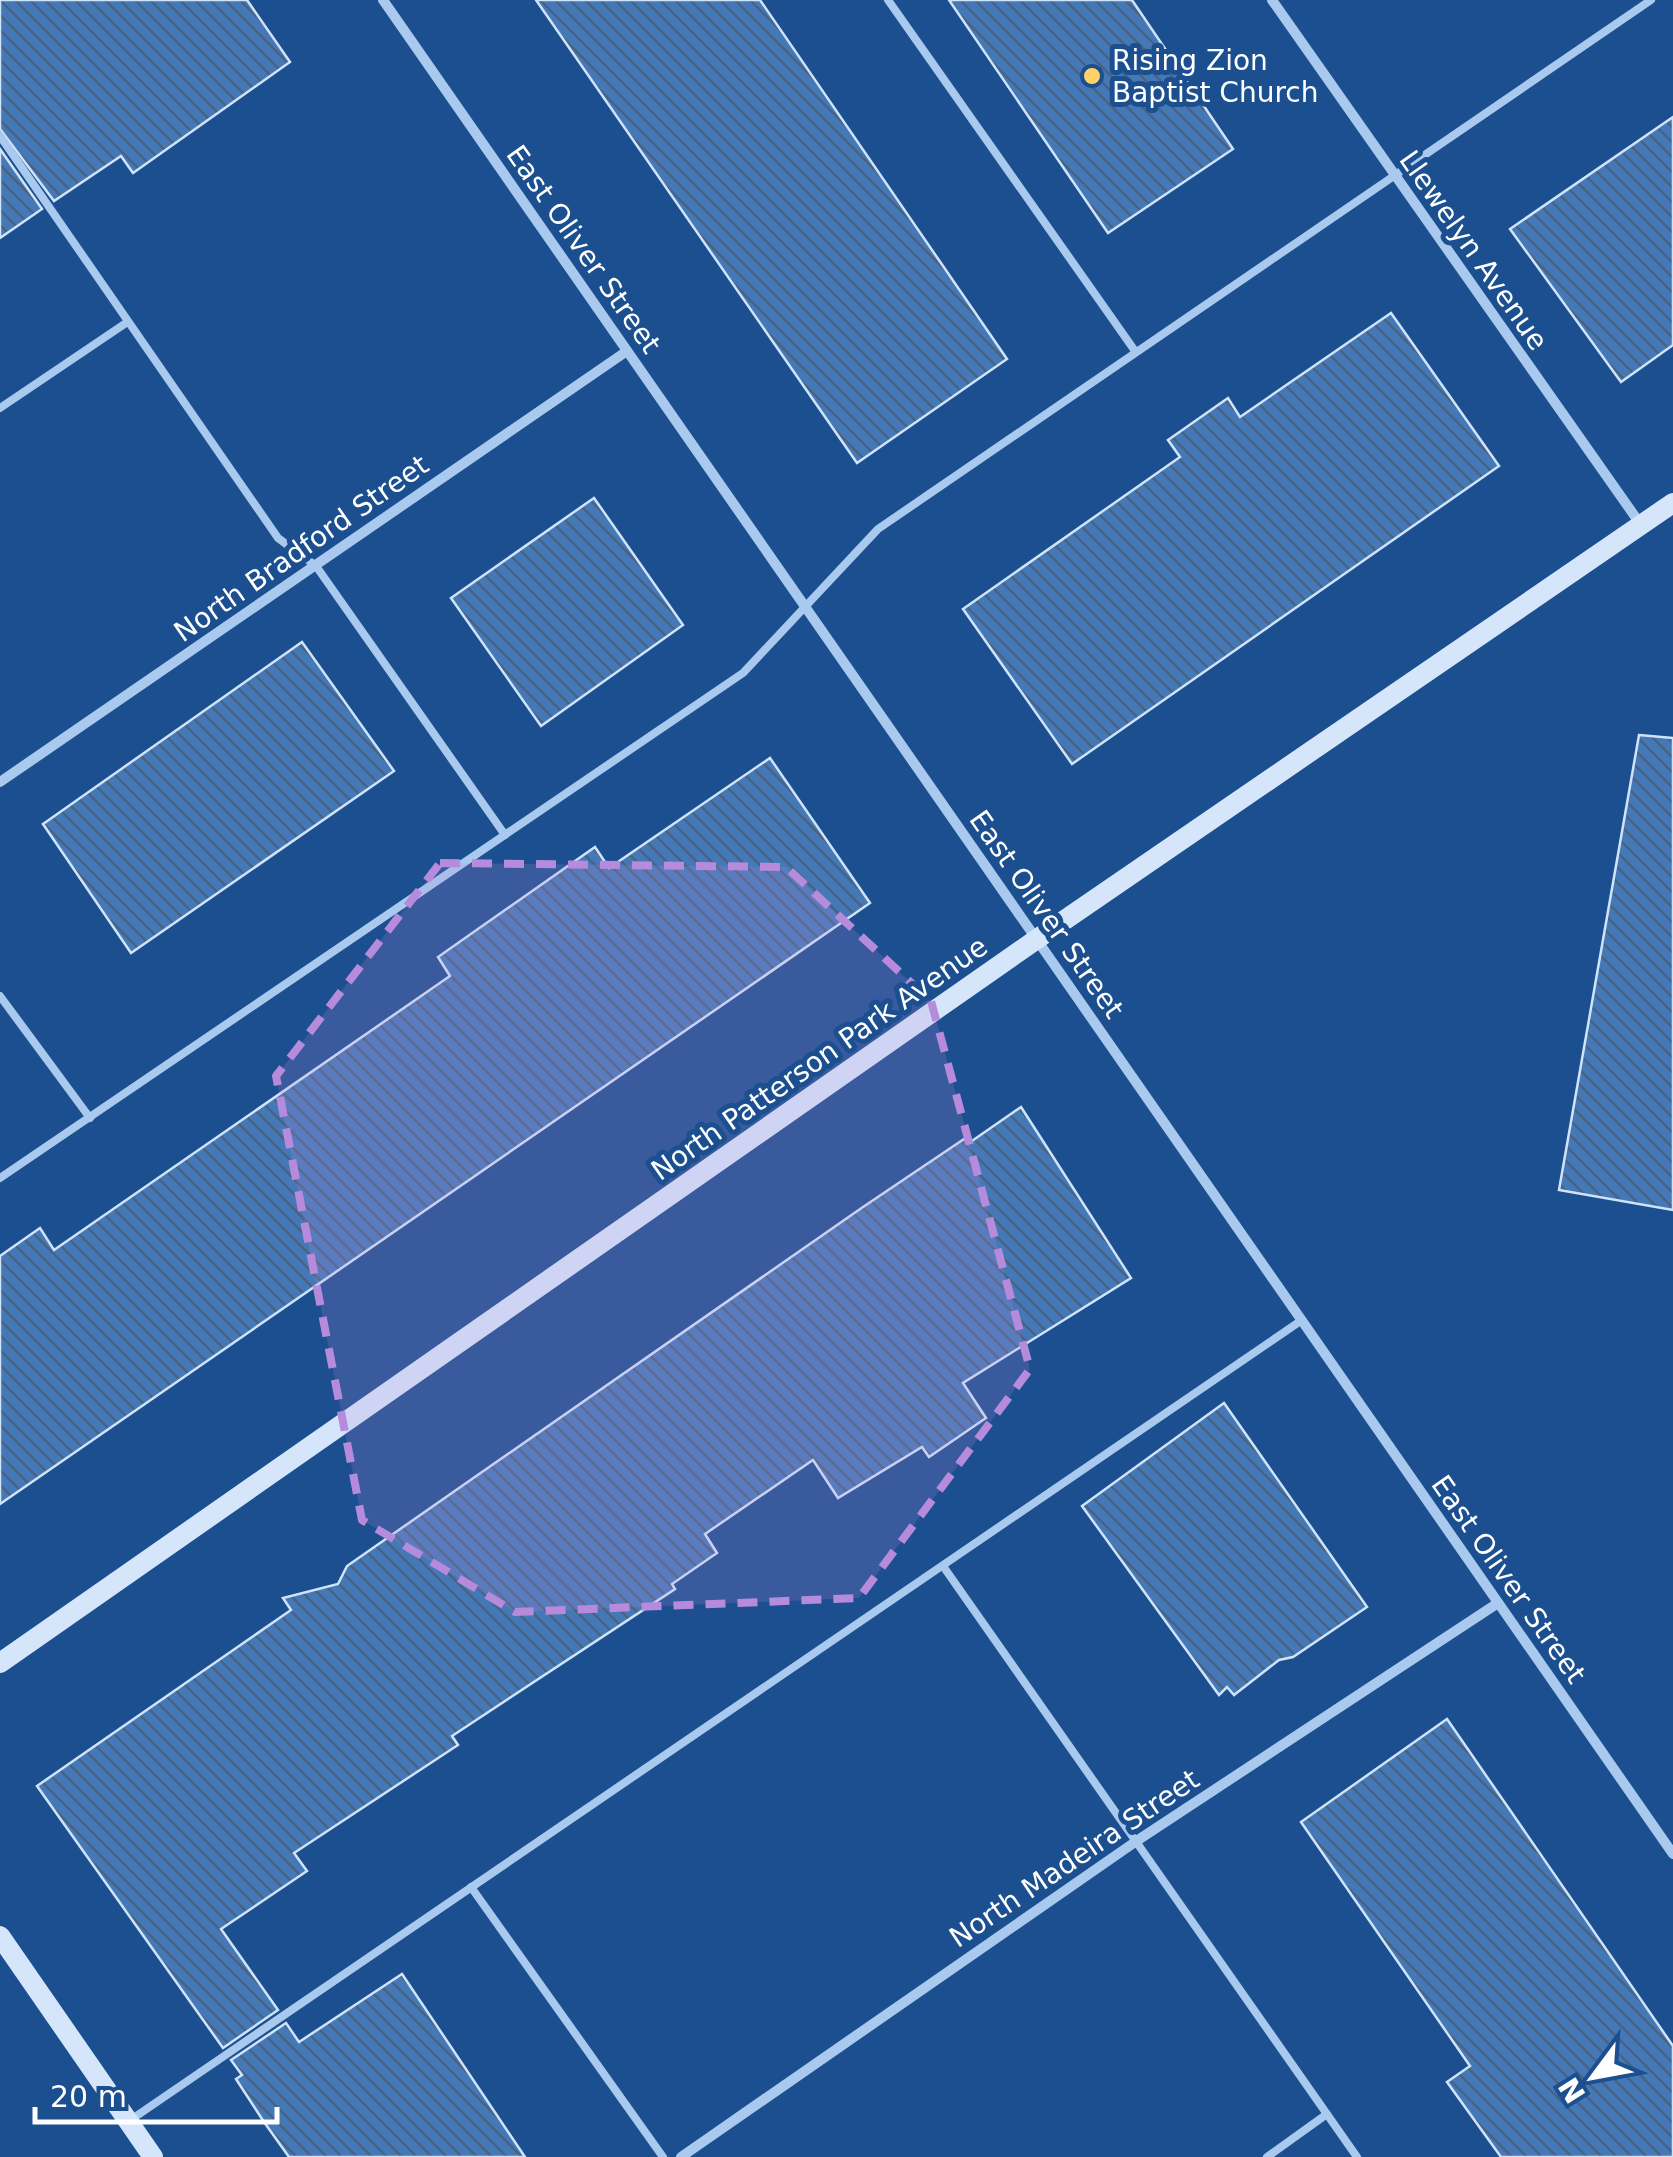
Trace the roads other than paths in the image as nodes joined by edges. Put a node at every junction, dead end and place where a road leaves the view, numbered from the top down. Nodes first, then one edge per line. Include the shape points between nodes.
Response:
1 (384, 0) edge
2 (888, 0) edge
3 (1272, 0) edge
4 (1647, 1) edge
5 (0, 136) edge
6 (1392, 173) junction
7 (126, 323) junction
8 (626, 351) junction
9 (1135, 351) junction
10 (0, 408) edge
11 (1673, 503) edge
12 (1641, 526) junction
13 (316, 566) junction
14 (805, 606) junction
15 (0, 782) edge
16 (505, 835) junction
17 (1037, 939) junction
18 (0, 996) edge
19 (90, 1118) junction
20 (0, 1178) edge
21 (1302, 1320) junction
22 (943, 1566) junction
23 (1498, 1602) junction
24 (0, 1663) edge
25 (1138, 1840) junction
26 (1673, 1854) edge
27 (472, 1888) junction
28 (0, 1936) edge
29 (1327, 2114) junction
30 (128, 2122) junction
31 (153, 2157) edge
32 (663, 2157) edge
33 (680, 2157) edge
34 (1267, 2157) edge
35 (1357, 2157) edge

1 - 8 street, East Oliver Street
2 - 9 lane
3 - 6 street, Llewelyn Avenue
4 - 6 lane
5 - 7 lane
6 - 9 lane
6 - 12 street, Llewelyn Avenue
7 - 10 lane
7 - 13 lane via 278,538
8 - 13 street, North Bradford Street
8 - 14 street, East Oliver Street
9 - 14 lane via 878,529
11 - 12 street, North Patterson Park Avenue
12 - 17 street, North Patterson Park Avenue
13 - 15 street, North Bradford Street
13 - 16 lane
14 - 16 lane via 743,673
14 - 17 street, East Oliver Street
16 - 19 lane
17 - 21 street, East Oliver Street
17 - 24 street, North Patterson Park Avenue
18 - 19 lane
19 - 20 lane
21 - 22 lane
21 - 23 street, East Oliver Street
22 - 25 lane
22 - 27 lane
23 - 25 street, North Madeira Street
23 - 26 street, East Oliver Street
25 - 29 lane
25 - 33 street, North Madeira Street
27 - 30 lane
27 - 32 lane
28 - 30 street
29 - 34 lane
29 - 35 lane
30 - 31 street

